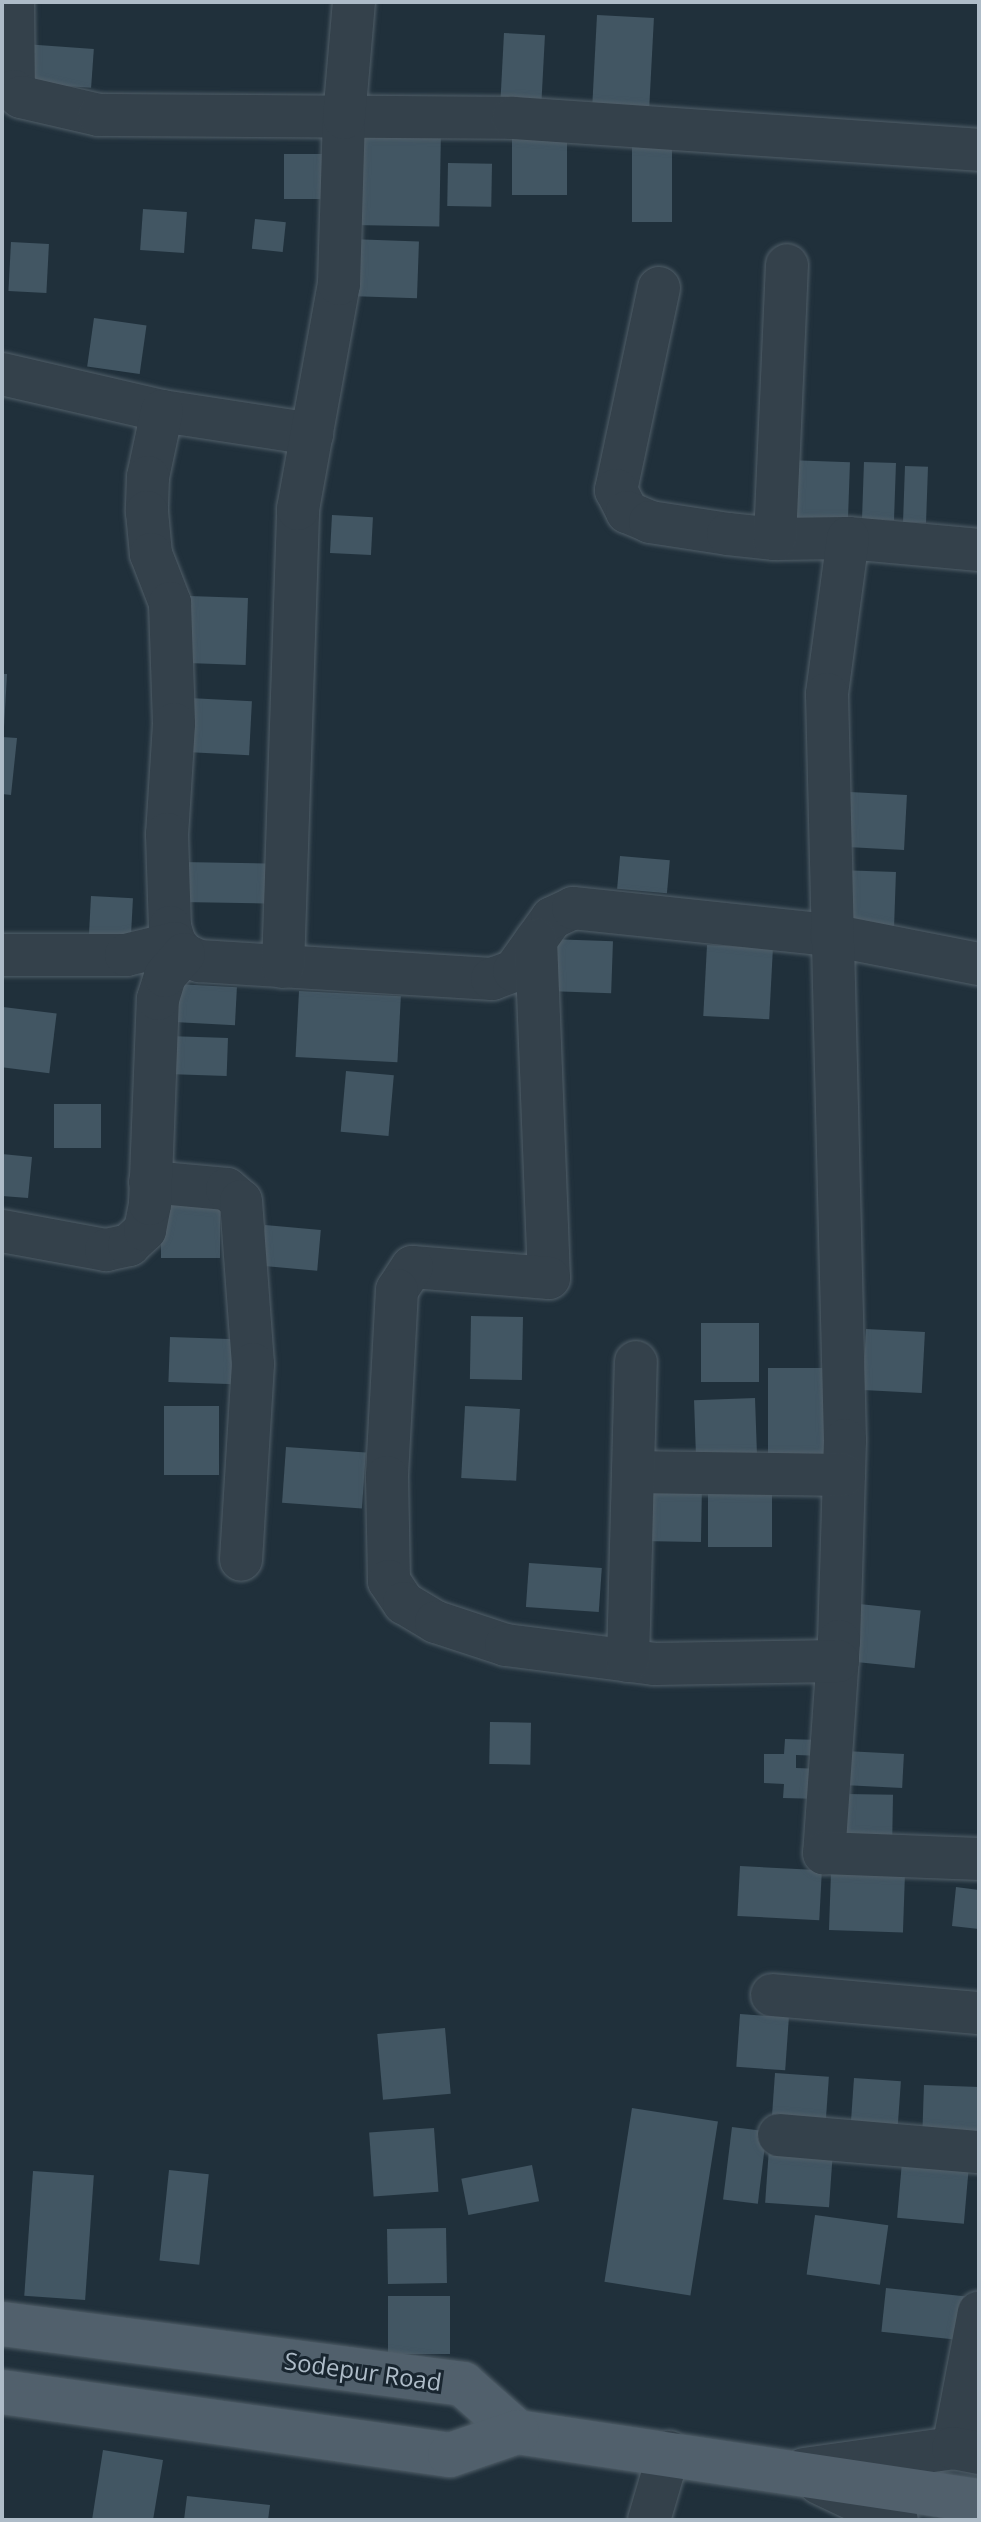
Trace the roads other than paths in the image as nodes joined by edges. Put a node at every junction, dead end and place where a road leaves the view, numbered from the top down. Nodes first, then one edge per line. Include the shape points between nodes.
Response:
1 (13, 2) edge
2 (354, 2) edge
3 (344, 118) junction
4 (979, 150) edge
5 (787, 265) dead end
6 (659, 288) dead end
7 (2, 374) edge
8 (162, 411) junction
9 (312, 434) junction
10 (848, 538) junction
11 (775, 539) junction
12 (979, 550) edge
13 (831, 935) junction
14 (536, 940) junction
15 (179, 949) junction
16 (2, 955) edge
17 (979, 964) edge
18 (283, 967) junction
19 (150, 1182) junction
20 (2, 1231) edge
21 (636, 1362) dead end
22 (633, 1472) junction
23 (844, 1475) junction
24 (241, 1560) dead end
25 (628, 1661) junction
26 (838, 1661) junction
27 (979, 1859) edge
28 (772, 1995) dead end
29 (979, 2013) edge
30 (779, 2135) dead end
31 (979, 2152) edge
32 (979, 2312) edge
33 (2, 2324) edge
34 (2, 2392) edge
35 (517, 2432) junction
36 (966, 2450) edge
37 (669, 2452) junction
38 (791, 2470) junction
39 (961, 2498) edge
40 (649, 2520) edge
41 (897, 2520) edge

1 - 3 street via 11,75 21,97 99,115
2 - 3 street
3 - 4 street via 513,118
3 - 9 street via 339,284
5 - 11 street
6 - 11 street via 616,490 627,512 650,522
7 - 8 street
8 - 9 street
8 - 15 street via 148,477 147,512 151,554 170,603 174,650 167,834 170,927
9 - 18 street via 298,509
10 - 11 street
10 - 12 street
10 - 13 street via 827,694
13 - 14 street via 573,908 552,918
13 - 17 street
13 - 23 street
14 - 18 street via 514,971 492,979
14 - 25 street via 549,1278 412,1267 397,1290 387,1477 389,1581 404,1603 436,1622 506,1645
15 - 16 street via 126,955
15 - 18 street via 199,961
15 - 19 street via 158,999
19 - 20 street via 145,1230 129,1245 106,1250
19 - 24 street via 227,1189 241,1201 253,1364
21 - 22 street
22 - 23 street
22 - 25 street
23 - 26 street
25 - 26 street
26 - 27 street via 824,1853
28 - 29 street
30 - 31 street
32 - 36 street
33 - 35 main road, Sodepur Road via 463,2384
34 - 35 main road via 450,2455
35 - 37 main road
36 - 38 street
37 - 38 main road
37 - 40 street
38 - 39 main road
38 - 41 street

